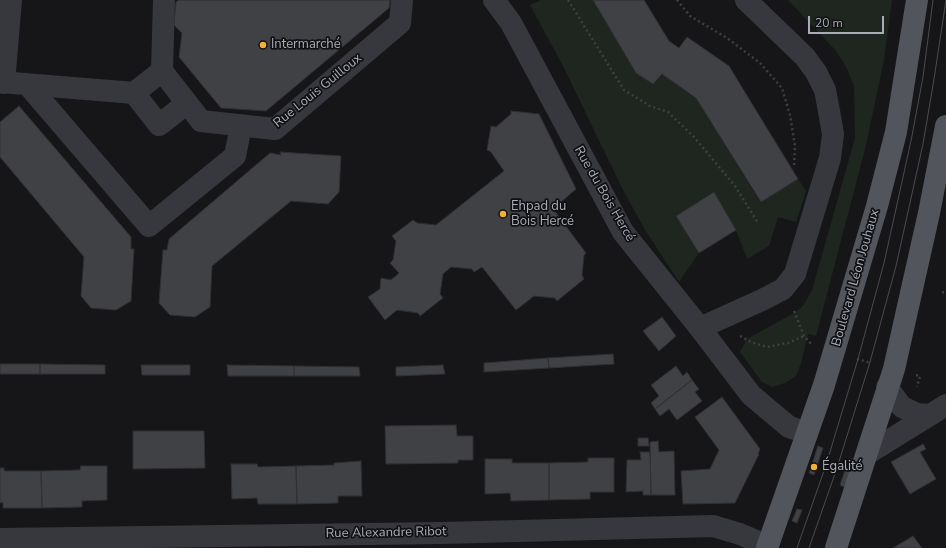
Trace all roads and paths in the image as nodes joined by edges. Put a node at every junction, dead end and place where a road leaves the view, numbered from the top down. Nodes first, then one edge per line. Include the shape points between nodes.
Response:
1 (11, 0) edge
2 (164, 0) edge
3 (402, 0) edge
4 (494, 0) edge
5 (568, 0) edge
6 (677, 0) edge
7 (746, 0) edge
8 (918, 0) edge
9 (162, 71) junction
10 (2, 82) edge
11 (28, 84) junction
12 (134, 93) junction
13 (186, 104) junction
14 (241, 126) junction
15 (946, 126) edge
16 (794, 166) dead end
17 (758, 223) dead end
18 (700, 328) junction
19 (738, 335) dead end
20 (804, 336) dead end
21 (887, 388) junction
22 (938, 410) edge
23 (807, 433) junction
24 (867, 454) junction
25 (0, 539) edge
26 (442, 540) edge
27 (397, 541) edge
28 (768, 547) edge
29 (836, 548) edge

1 - 10 street
2 - 9 street
3 - 14 street, Rue Louis Guilloux via 400,23 274,129
4 - 18 street, Rue du Bois Hercé via 511,23 624,232
5 - 17 path via 624,90 650,106 668,112 694,137 735,186
6 - 16 path via 690,16 727,38 760,63 782,88 795,146
7 - 18 street via 805,57 816,72 825,90 833,134 830,158 796,274 783,289
8 - 23 main road, Boulevard Léon Jouhaux via 896,132 825,384
9 - 12 street
9 - 13 street, Rue Louis Guilloux
10 - 11 street
11 - 12 street
11 - 14 street via 149,226 235,156
12 - 13 street via 159,125
13 - 14 street, Rue Louis Guilloux via 201,121
15 - 21 main road via 930,213 894,369
18 - 23 street, Rue du Bois Hercé via 751,395 789,427
19 - 20 path via 767,347 788,343
21 - 22 street via 902,407 917,414
21 - 24 main road
22 - 24 street
23 - 28 main road, Boulevard Léon Jouhaux
24 - 29 main road
25 - 27 street, Rue Alexandre Ribot
26 - 27 street, Rue Alexandre Ribot
26 - 28 street, Rue Alexandre Ribot via 713,526 740,534

